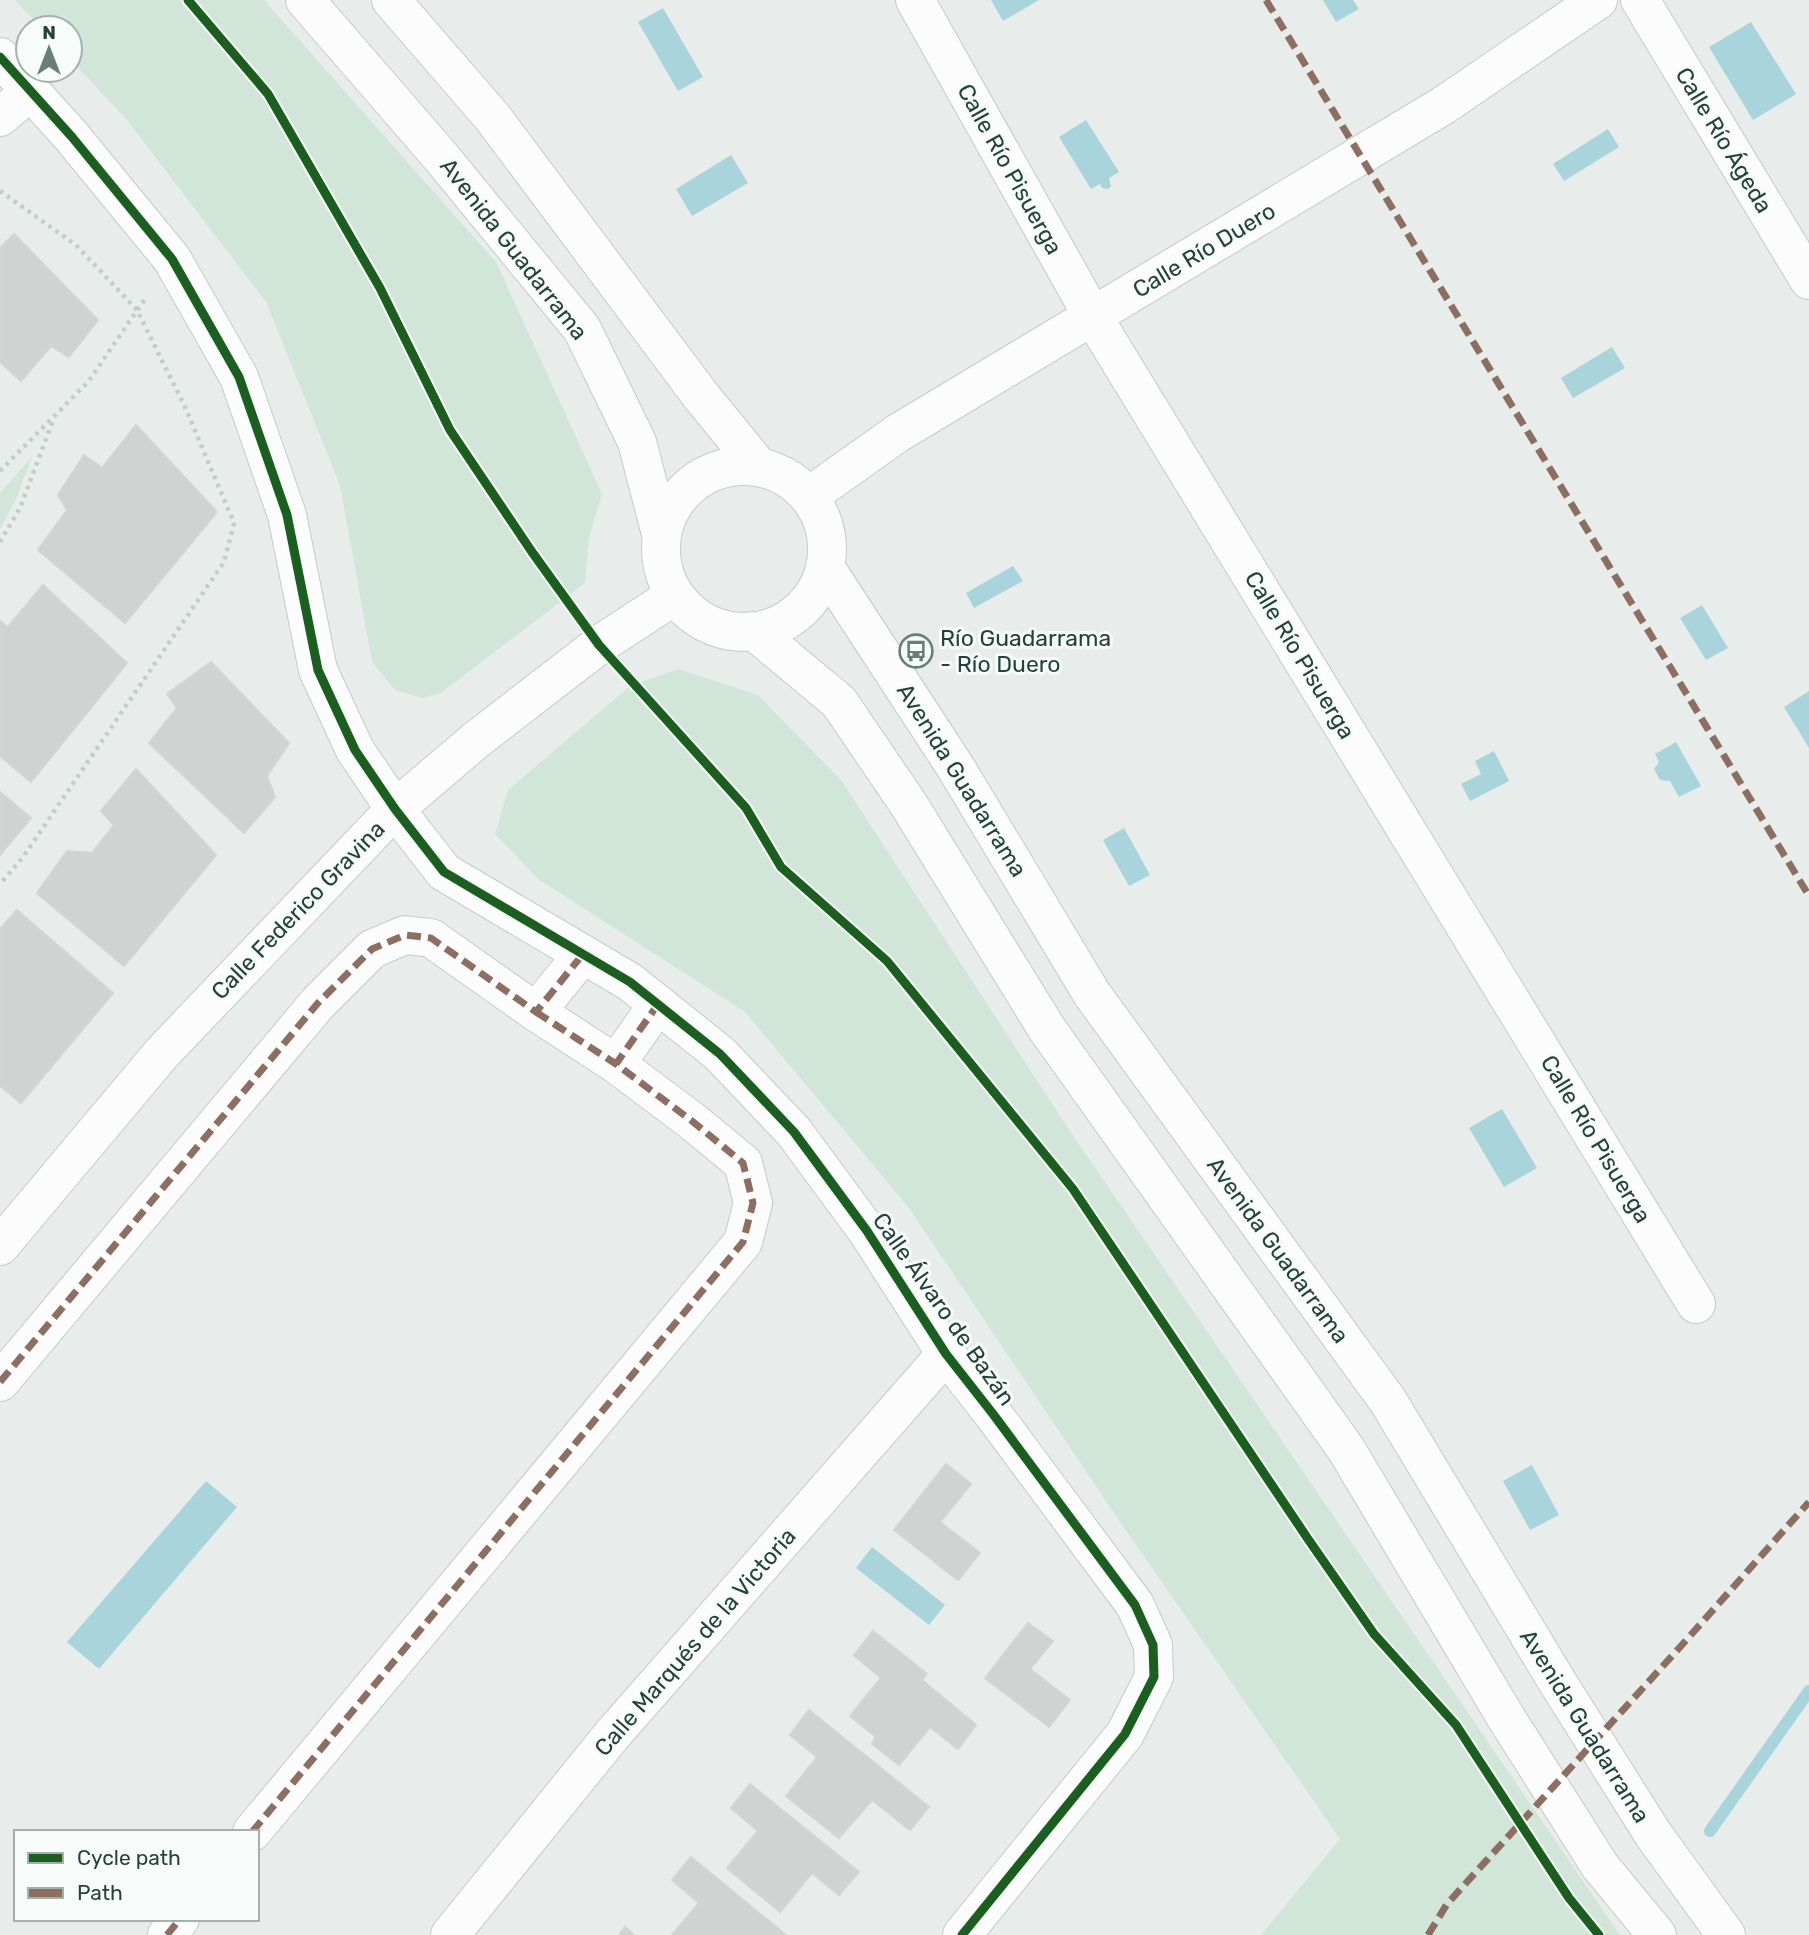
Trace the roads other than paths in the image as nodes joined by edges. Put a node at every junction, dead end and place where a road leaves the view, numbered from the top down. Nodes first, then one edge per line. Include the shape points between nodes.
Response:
1 (305, 0) edge
2 (391, 0) edge
3 (915, 0) edge
4 (1598, 0) edge
5 (1640, 0) edge
6 (0, 57) edge
7 (31, 91) junction
8 (0, 117) edge
9 (1809, 280) edge
10 (1093, 317) junction
11 (759, 467) junction
12 (809, 496) junction
13 (661, 534) junction
14 (825, 567) junction
15 (674, 596) junction
16 (755, 632) junction
17 (395, 809) junction
18 (583, 954) junction
19 (658, 1004) junction
20 (536, 1012) junction
21 (616, 1064) junction
22 (0, 1245) edge
23 (1696, 1304) dead end
24 (946, 1354) junction
25 (0, 1382) edge
26 (255, 1830) edge
27 (178, 1921) edge
28 (167, 1935) edge
29 (450, 1935) edge
30 (962, 1935) edge
31 (1657, 1935) edge
32 (1726, 1935) edge

1 - 13 street, Avenida Guadarrama via 582,329 637,442
2 - 11 street via 494,118
3 - 10 street, Calle Río Pisuerga
4 - 10 street, Calle Río Duero via 1444,105
5 - 9 street, Calle Río Ágeda
6 - 7 street, Calle Álvaro de Bazán
7 - 8 street
7 - 17 street, Calle Álvaro de Bazán via 172,259 239,377 286,515 318,670 355,750
10 - 12 street, Calle Río Duero via 898,433
10 - 23 street, Calle Río Pisuerga
11 - 12 street via 787,477
11 - 13 street via 733,466 707,473 678,499
12 - 14 street via 821,517 827,542
13 - 15 street via 664,576
14 - 16 street via 816,591 800,611 779,625
14 - 32 street, Avenida Guadarrama via 956,768 1092,994 1388,1401 1653,1834
15 - 16 street via 709,625
15 - 17 street, Calle Federico Gravina via 589,653
16 - 31 street via 839,702 909,805 1047,1029 1346,1449 1505,1716 1601,1866
17 - 18 street, Calle Álvaro de Bazán via 444,872
17 - 22 street, Calle Federico Gravina via 162,1053
18 - 19 street, Calle Álvaro de Bazán
18 - 20 street
19 - 21 street
19 - 24 street, Calle Álvaro de Bazán via 720,1054 794,1132 867,1231
20 - 21 street
20 - 25 street via 431,938 405,935 372,949 318,1003
21 - 26 street via 743,1163 753,1203 743,1242
24 - 29 street, Calle Marqués de la Victoria via 612,1735
24 - 30 street, Calle Álvaro de Bazán via 1135,1605 1153,1645 1154,1677 1125,1734
27 - 28 street

